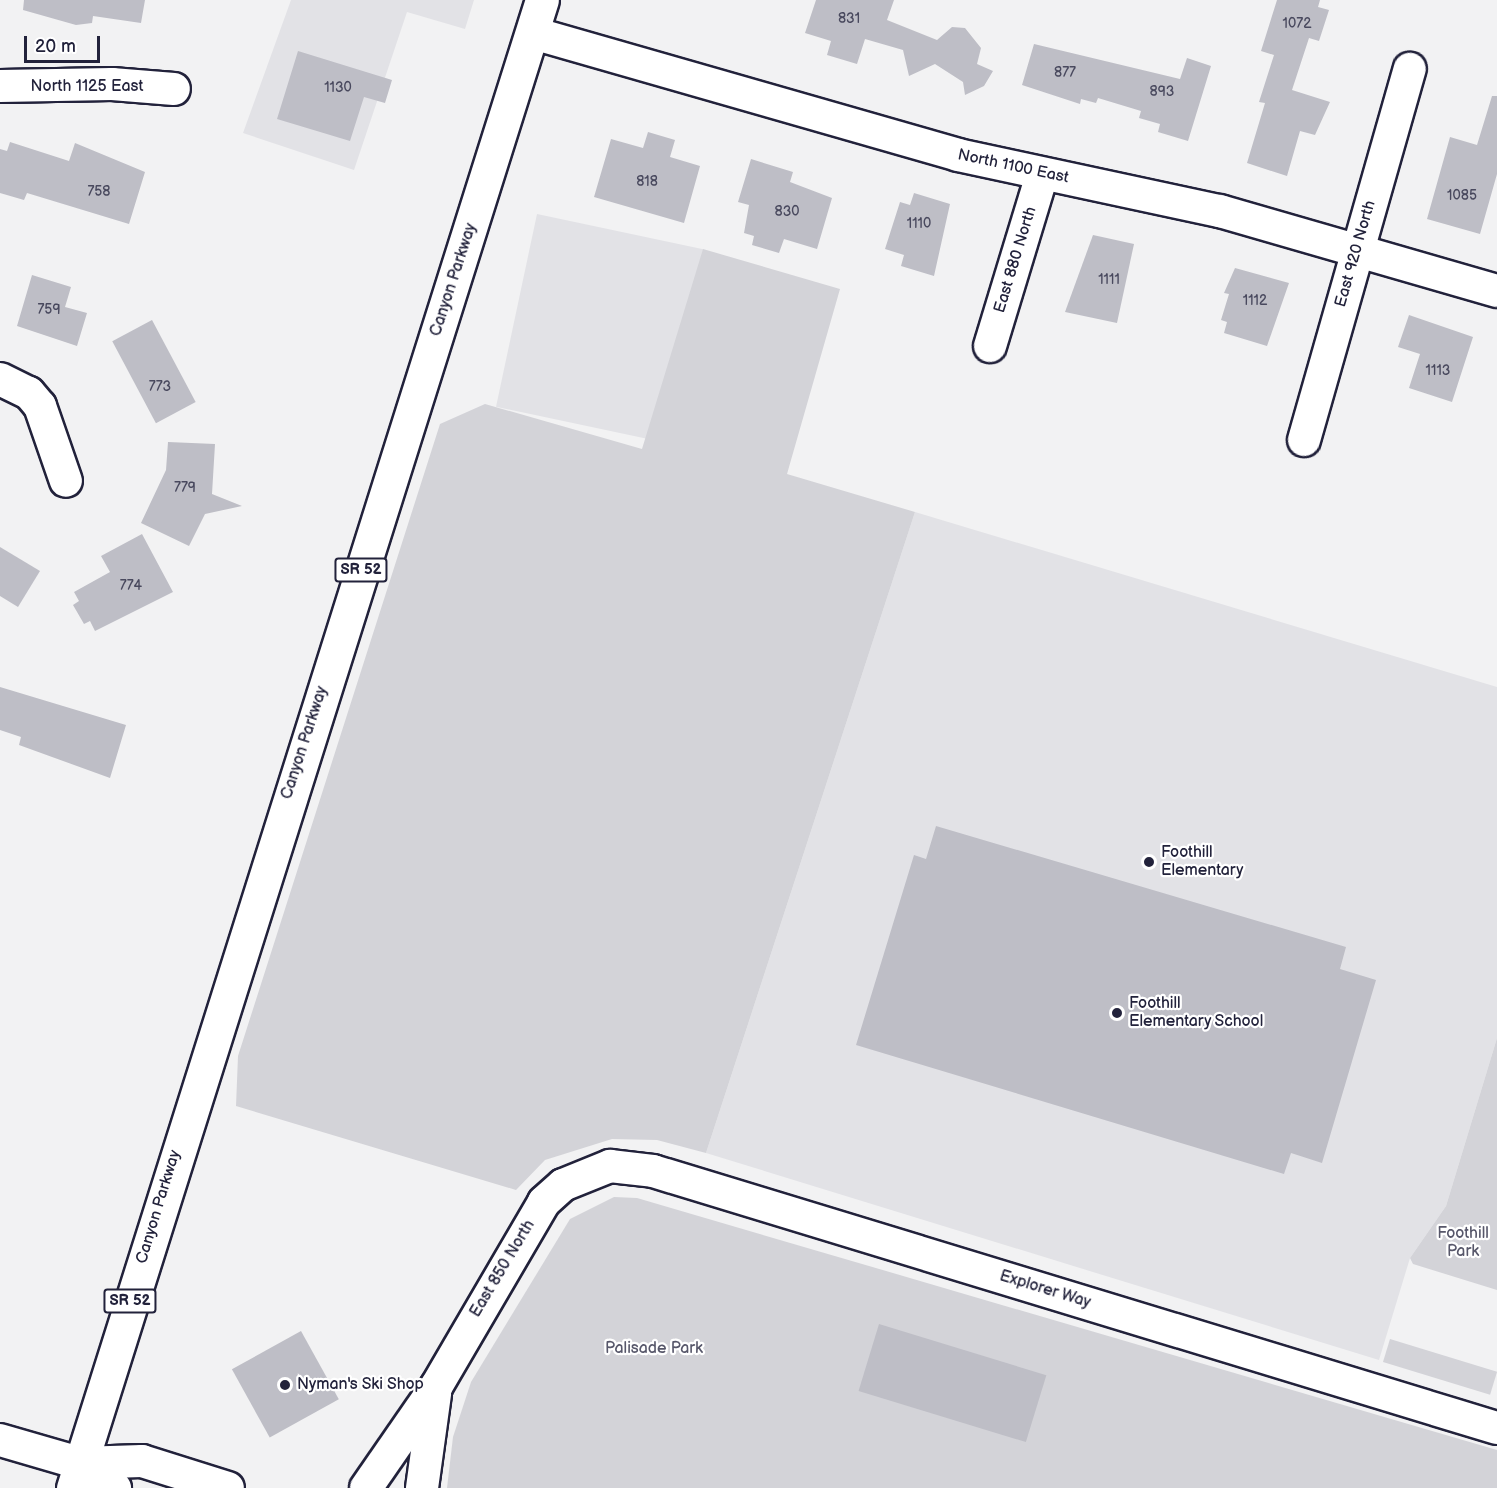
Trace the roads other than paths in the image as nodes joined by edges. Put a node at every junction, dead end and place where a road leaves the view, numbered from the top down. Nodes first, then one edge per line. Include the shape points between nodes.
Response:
1 (542, 0) edge
2 (532, 33) junction
3 (1410, 69) dead end
4 (0, 86) edge
5 (174, 89) dead end
6 (1042, 175) junction
7 (1357, 250) junction
8 (1497, 291) edge
9 (990, 346) dead end
10 (0, 379) edge
11 (1304, 440) dead end
12 (66, 481) dead end
13 (591, 1171) joint
14 (436, 1387) junction
15 (1497, 1428) edge
16 (0, 1440) edge
17 (76, 1475) edge
18 (115, 1488) edge
19 (228, 1488) edge
20 (366, 1488) edge
21 (422, 1488) edge

1 - 2 highway, Canyon Parkway / SR 52
2 - 6 street, North 1100 East via 888,136
2 - 17 highway, Canyon Parkway / SR 52
3 - 7 street, East 920 North
4 - 5 street, North 1125 East via 112,84
6 - 7 street, North 1100 East via 1220,211
6 - 9 street, East 880 North
7 - 8 street, North 1100 East
7 - 11 street, East 920 North
10 - 12 street via 29,393 40,406
13 - 14 street, East 850 North via 544,1202
13 - 15 street, Explorer Way via 610,1166 652,1171
14 - 20 street, East 850 North
14 - 21 street, East 850 North
16 - 17 street
17 - 18 street
17 - 19 street via 142,1461

